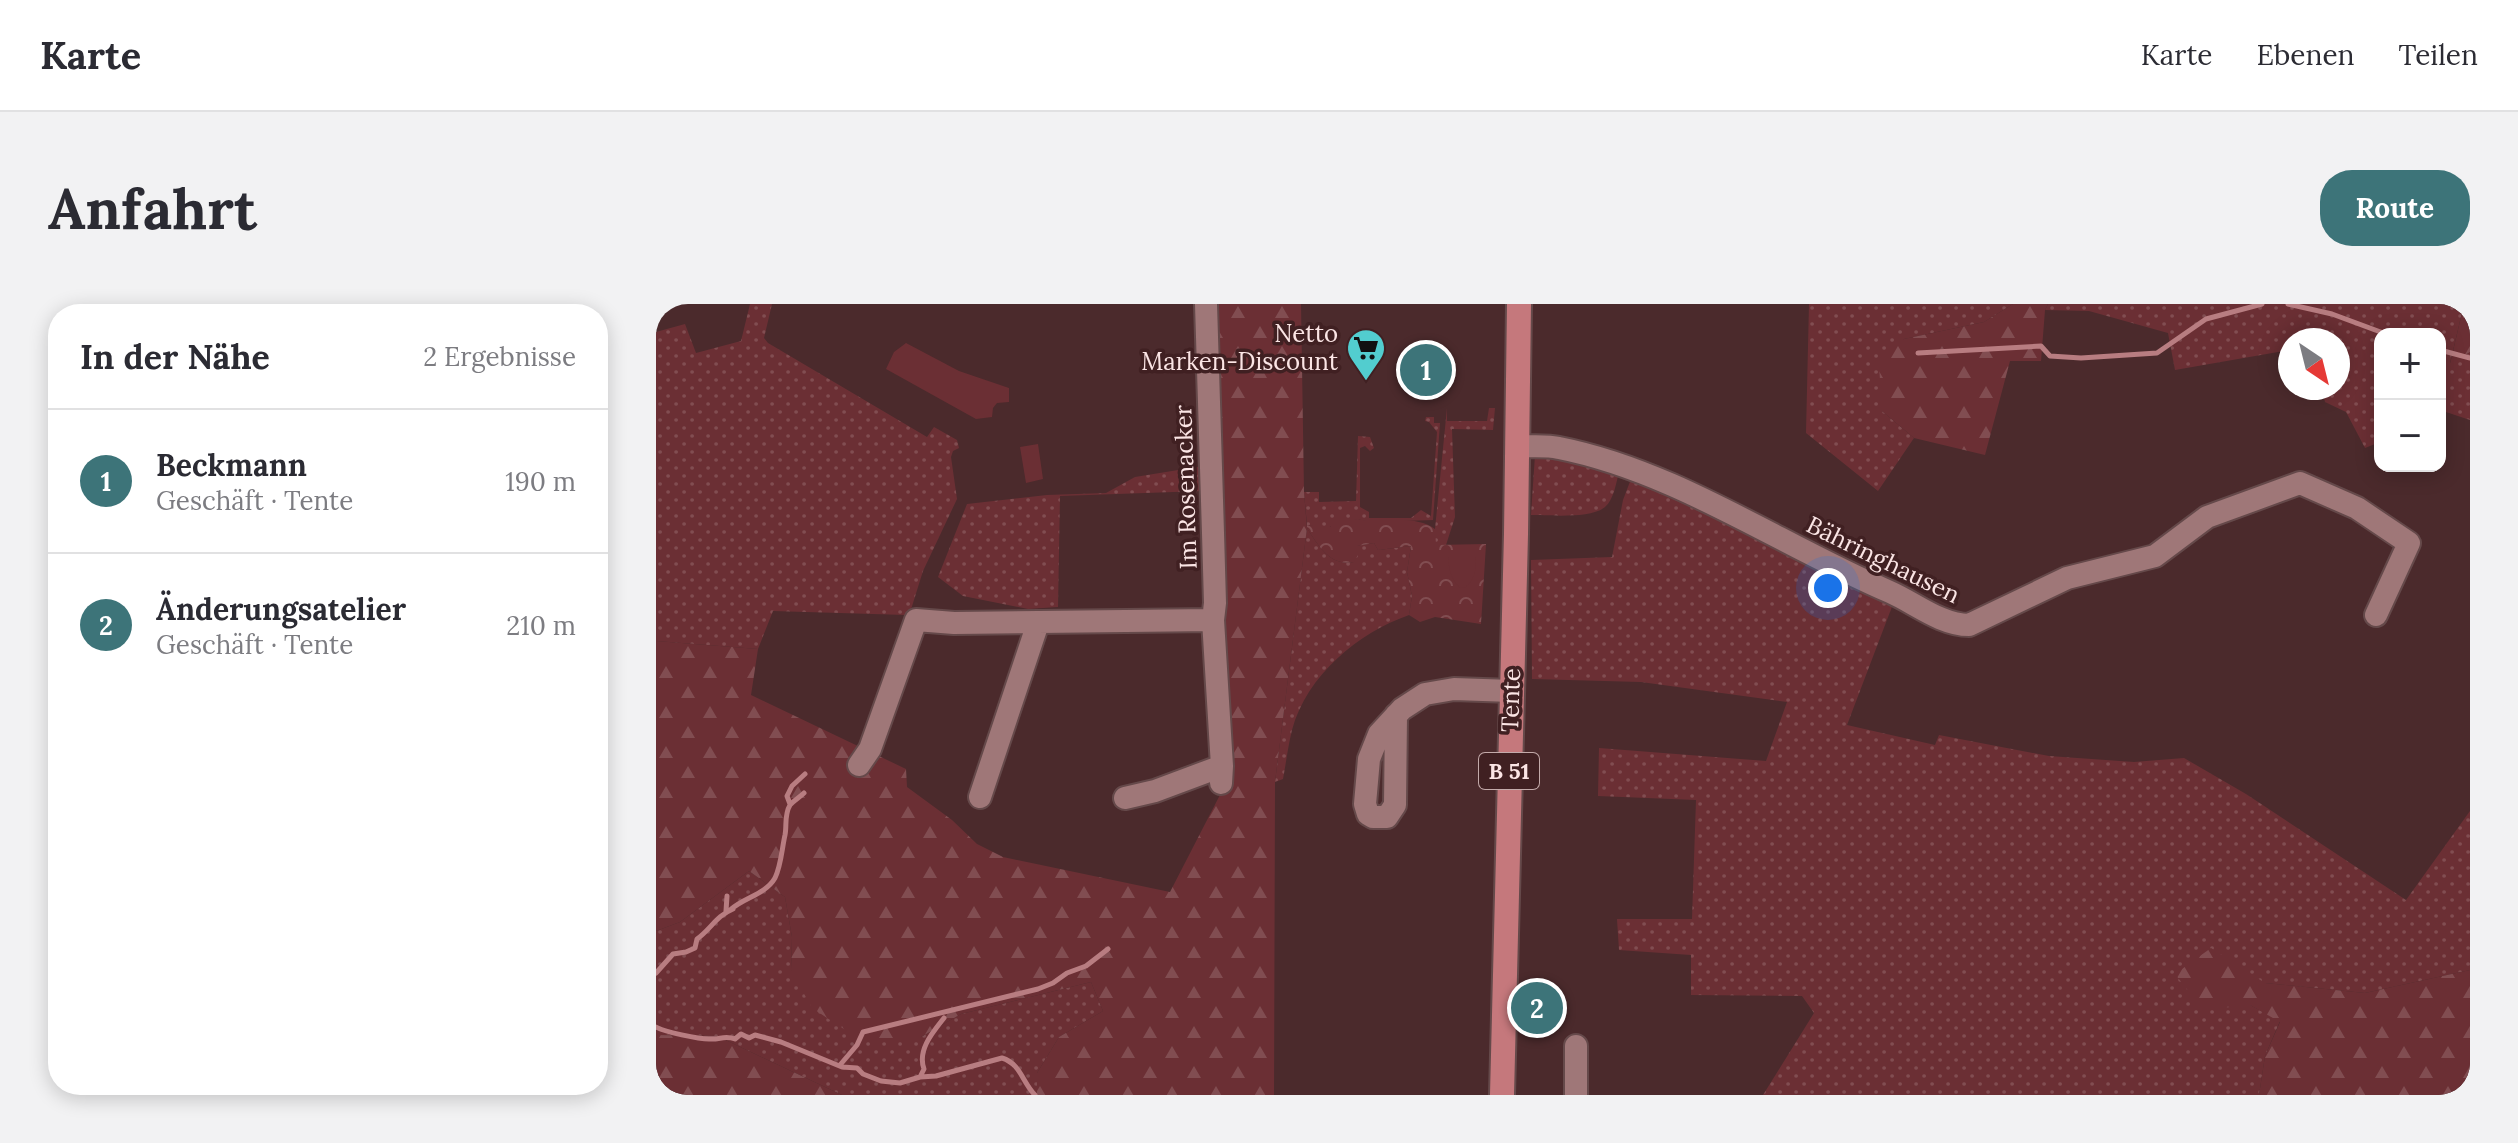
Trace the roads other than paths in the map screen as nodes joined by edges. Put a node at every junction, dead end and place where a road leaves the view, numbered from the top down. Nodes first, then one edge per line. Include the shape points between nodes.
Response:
1 (1206, 304) edge
2 (1519, 304) edge
3 (1517, 446) junction
4 (2376, 615) dead end
5 (1213, 620) junction
6 (1038, 623) junction
7 (1512, 691) junction
8 (1396, 715) dead end
9 (859, 765) dead end
10 (980, 797) dead end
11 (1125, 798) dead end
12 (1576, 1046) dead end
13 (1502, 1095) edge
14 (1576, 1095) edge

1 - 5 street, Im Rosenacker
2 - 3 main road, Tente / B 51
3 - 4 street, Bähringhausen via 1557,447 1660,481 1955,625 1969,625 2067,578 2155,556 2207,517 2300,483 2357,508 2409,543
3 - 7 main road, Tente / B 51
5 - 6 street
5 - 11 street, Im Rosenacker via 1221,775
6 - 9 street via 916,620 870,749
6 - 10 street
7 - 8 street via 1425,694
7 - 13 main road, Tente / B 51
12 - 14 street

